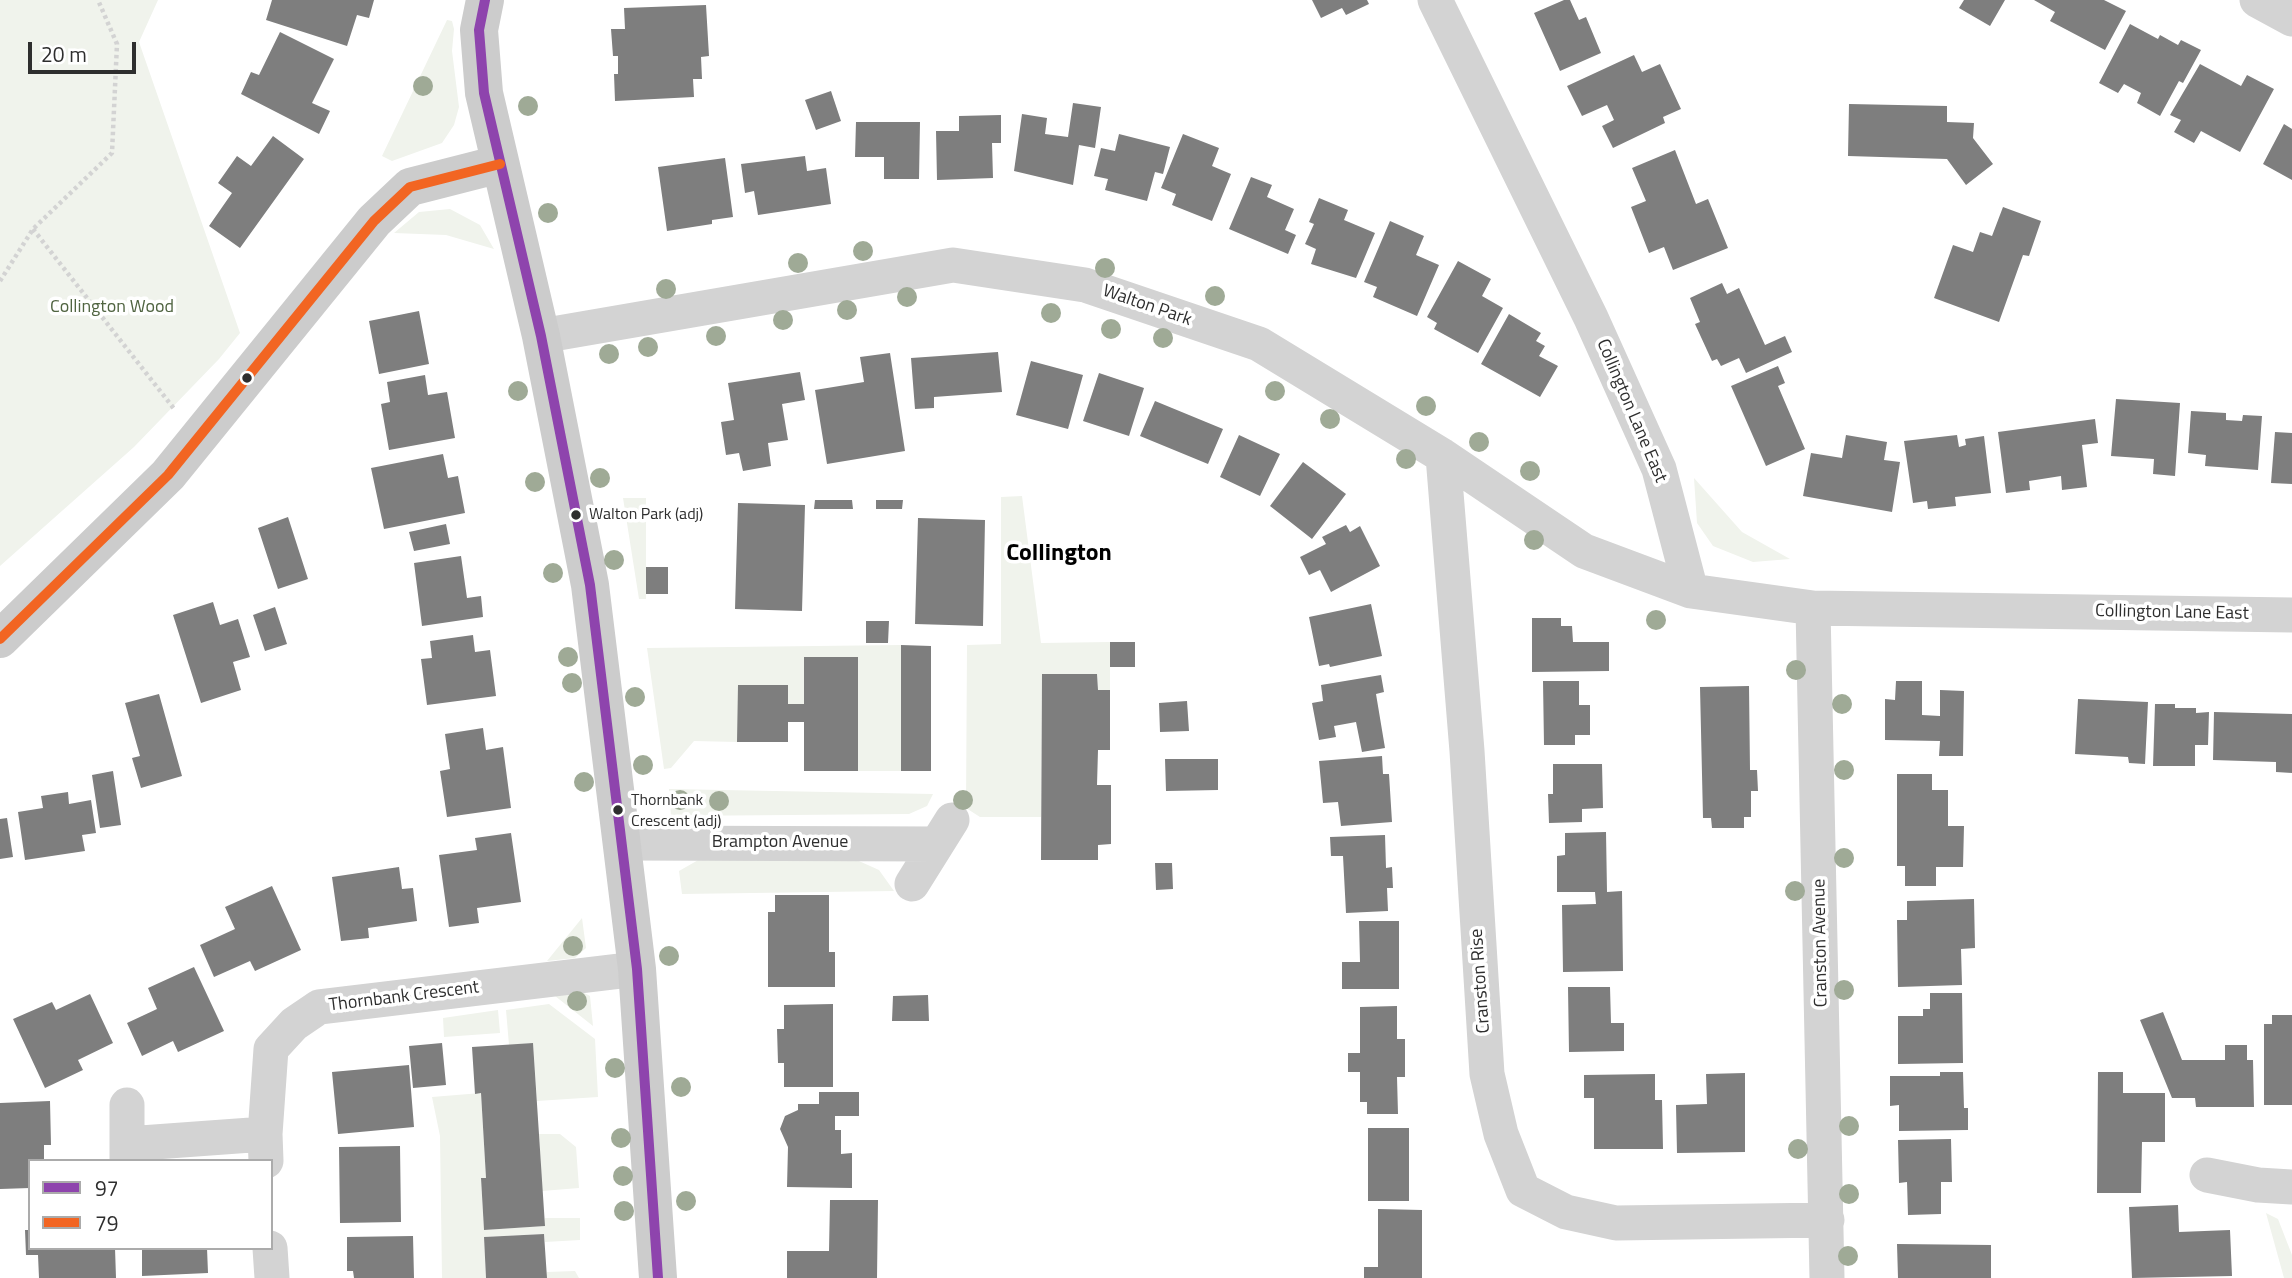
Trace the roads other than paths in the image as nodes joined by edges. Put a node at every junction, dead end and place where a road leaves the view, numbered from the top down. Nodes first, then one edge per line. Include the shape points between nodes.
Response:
1 (485, 0) edge
2 (1435, 0) edge
3 (2257, 0) edge
4 (2292, 19) edge
5 (500, 164) junction
6 (541, 336) junction
7 (1443, 456) junction
8 (1691, 591) junction
9 (1813, 608) junction
10 (2292, 615) edge
11 (0, 639) edge
12 (623, 843) junction
13 (912, 884) dead end
14 (637, 968) junction
15 (127, 1105) dead end
16 (265, 1147) edge
17 (127, 1152) edge
18 (2207, 1175) dead end
19 (2292, 1187) edge
20 (1827, 1220) junction
21 (270, 1250) edge
22 (272, 1278) edge
23 (658, 1278) edge
24 (1827, 1278) edge

1 - 5 street via 479,30 484,93
2 - 8 street, Collington Lane East via 1591,318 1659,469
3 - 4 street
5 - 6 street
5 - 11 street via 410,187 374,221 168,475
6 - 7 street, Walton Park via 953,265 1085,285 1259,344
6 - 12 street via 590,585
7 - 8 street, Walton Park via 1584,551
7 - 20 street, Cranston Rise via 1487,1074 1501,1134 1523,1190 1566,1213 1616,1223
8 - 9 street, Collington Lane East
9 - 10 street, Collington Lane East
9 - 20 street, Cranston Avenue
12 - 13 street, Brampton Avenue via 945,832
12 - 14 street
14 - 16 street, Thornbank Crescent via 319,1007 294,1024 271,1049
14 - 23 street
15 - 17 street, Thornbank Crescent
16 - 17 street, Thornbank Crescent
18 - 19 street
20 - 24 street, Cranston Avenue
21 - 22 street

